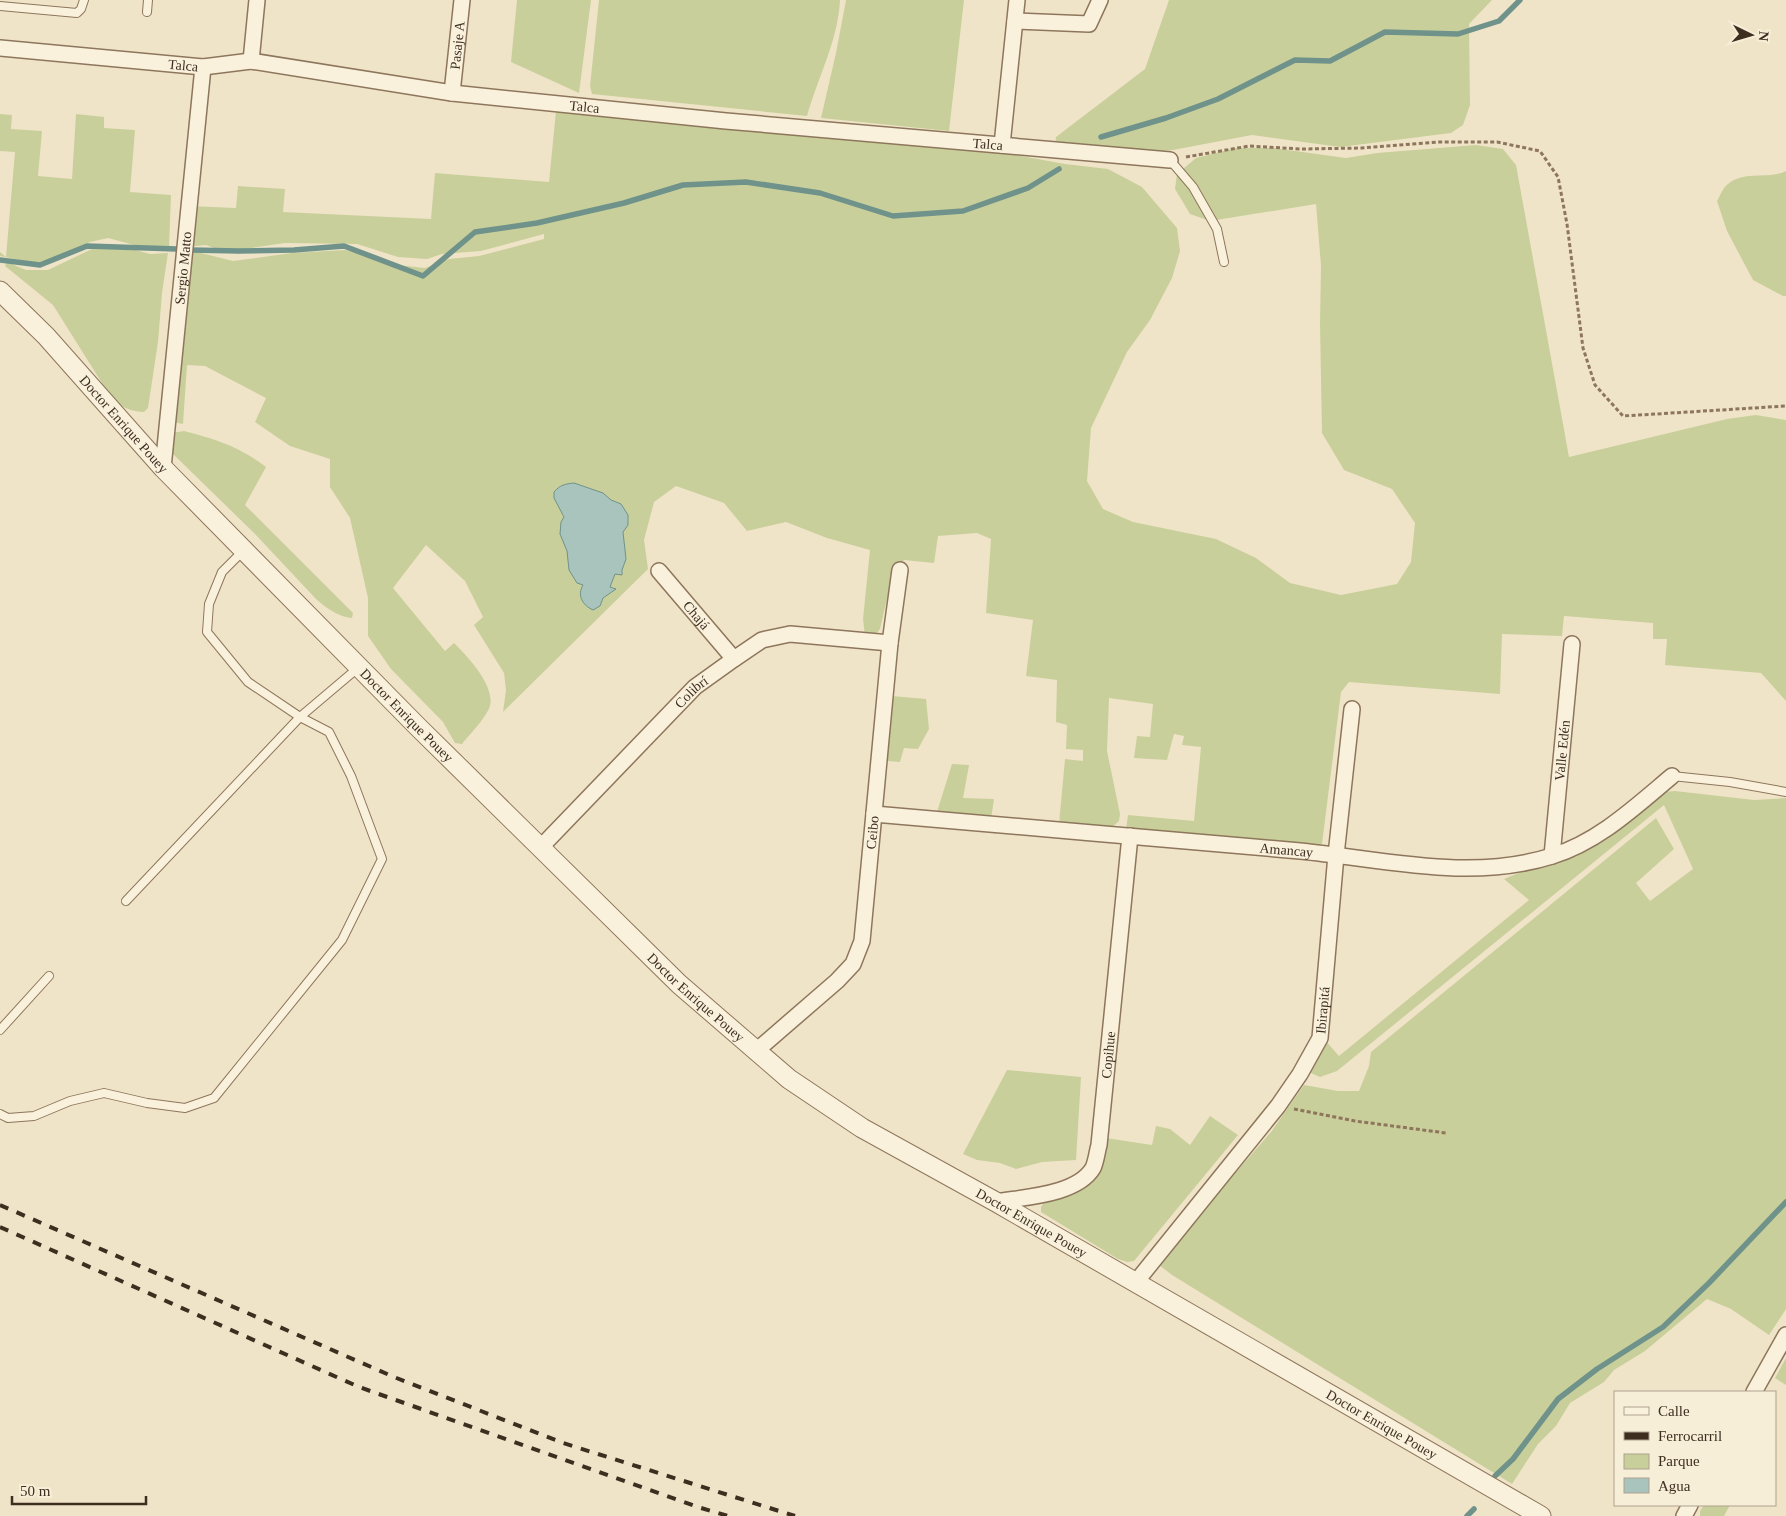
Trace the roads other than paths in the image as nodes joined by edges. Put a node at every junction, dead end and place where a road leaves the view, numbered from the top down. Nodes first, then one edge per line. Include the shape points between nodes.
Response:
1 (84, 0) edge
2 (148, 0) edge
3 (257, 0) edge
4 (462, 0) edge
5 (1017, 0) edge
6 (1100, 0) edge
7 (0, 6) edge
8 (147, 12) dead end
9 (1014, 21) junction
10 (0, 48) edge
11 (251, 61) junction
12 (203, 67) junction
13 (452, 93) junction
14 (1002, 146) junction
15 (1170, 160) joint
16 (1224, 262) dead end
17 (0, 292) edge
18 (163, 468) junction
19 (244, 550) junction
20 (900, 570) dead end
21 (659, 571) dead end
22 (890, 643) junction
23 (1572, 644) dead end
24 (734, 659) junction
25 (359, 666) junction
26 (1352, 709) dead end
27 (300, 718) junction
28 (1672, 776) joint
29 (1786, 792) edge
30 (874, 814) junction
31 (1130, 836) junction
32 (541, 847) junction
33 (1336, 855) junction
34 (1552, 856) junction
35 (126, 901) dead end
36 (49, 976) dead end
37 (0, 1030) edge
38 (756, 1051) junction
39 (0, 1114) edge
40 (996, 1202) junction
41 (1136, 1282) junction
42 (1786, 1335) edge
43 (1755, 1391) edge
44 (1541, 1516) edge

1 - 7 lane via 77,12
2 - 8 lane
3 - 11 street
4 - 13 street, Pasaje A
5 - 9 street
6 - 9 street via 1089,24
9 - 14 street
10 - 12 street, Talca
11 - 12 street, Talca
11 - 13 street, Talca
12 - 18 street, Sergio Matto
13 - 14 street, Talca
14 - 15 street, Talca
15 - 16 lane via 1193,187 1217,229
17 - 18 street, Doctor Enrique Pouey via 46,336
18 - 19 street, Doctor Enrique Pouey
19 - 25 street, Doctor Enrique Pouey
19 - 27 lane via 222,572 209,604 207,632 248,682
20 - 22 street, Ceibo
21 - 24 street, Chajá
22 - 24 street, Colibrí via 790,634 762,640
22 - 30 street, Ceibo
23 - 34 street, Valle Edén
24 - 32 street, Colibrí via 695,687
25 - 27 lane
25 - 32 street, Doctor Enrique Pouey
26 - 33 street, Ibirapitá
27 - 35 lane
27 - 39 lane via 328,732 350,776 382,859 342,940 214,1098 185,1108 104,1093 34,1116 8,1118
28 - 29 lane
28 - 34 street, Amancay via 1593,839
30 - 31 street, Amancay
30 - 38 street, Ceibo via 862,941 853,964
31 - 33 street, Amancay
31 - 40 street, Copihue via 1099,1145 1093,1168 1076,1184 1048,1194
32 - 38 street, Doctor Enrique Pouey via 679,984
33 - 34 street, Amancay via 1423,866 1494,868
33 - 41 street, Ibirapitá via 1320,1038 1278,1106
36 - 37 lane
38 - 40 street, Doctor Enrique Pouey via 789,1079 862,1128
40 - 41 street, Doctor Enrique Pouey
41 - 44 street, Doctor Enrique Pouey
42 - 43 street

